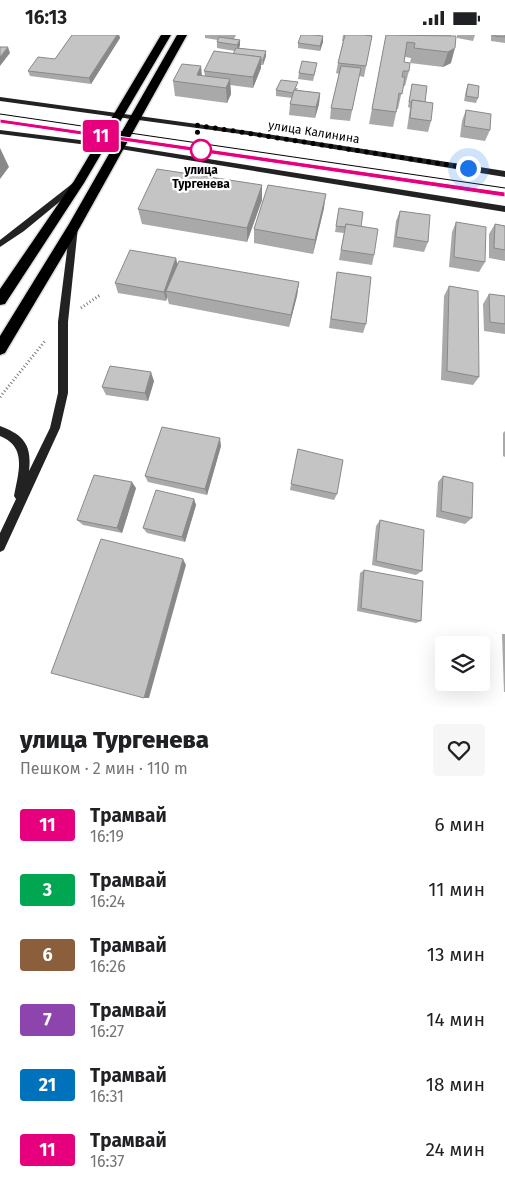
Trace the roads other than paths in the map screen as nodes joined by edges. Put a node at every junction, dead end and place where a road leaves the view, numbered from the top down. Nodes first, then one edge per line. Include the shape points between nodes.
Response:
1 (166, 35) edge
2 (182, 35) edge
3 (0, 99) edge
4 (119, 115) junction
5 (137, 117) junction
6 (0, 132) edge
7 (101, 144) junction
8 (120, 147) junction
9 (505, 174) edge
10 (78, 183) junction
11 (505, 209) edge
12 (74, 227) junction
13 (0, 244) edge
14 (0, 300) edge
15 (0, 349) edge
16 (0, 431) edge
17 (18, 507) junction
18 (0, 546) edge

1 - 4 highway
2 - 5 highway
3 - 4 street, улица Калинина
4 - 5 street, улица Калинина
4 - 7 highway
5 - 8 highway
5 - 9 street, улица Калинина
6 - 7 street
7 - 8 street
7 - 10 highway
8 - 11 street
8 - 12 highway
10 - 13 street
10 - 14 highway
12 - 15 highway
12 - 17 street via 63,322 63,393 55,428
16 - 17 street via 14,437 24,448
17 - 18 street

